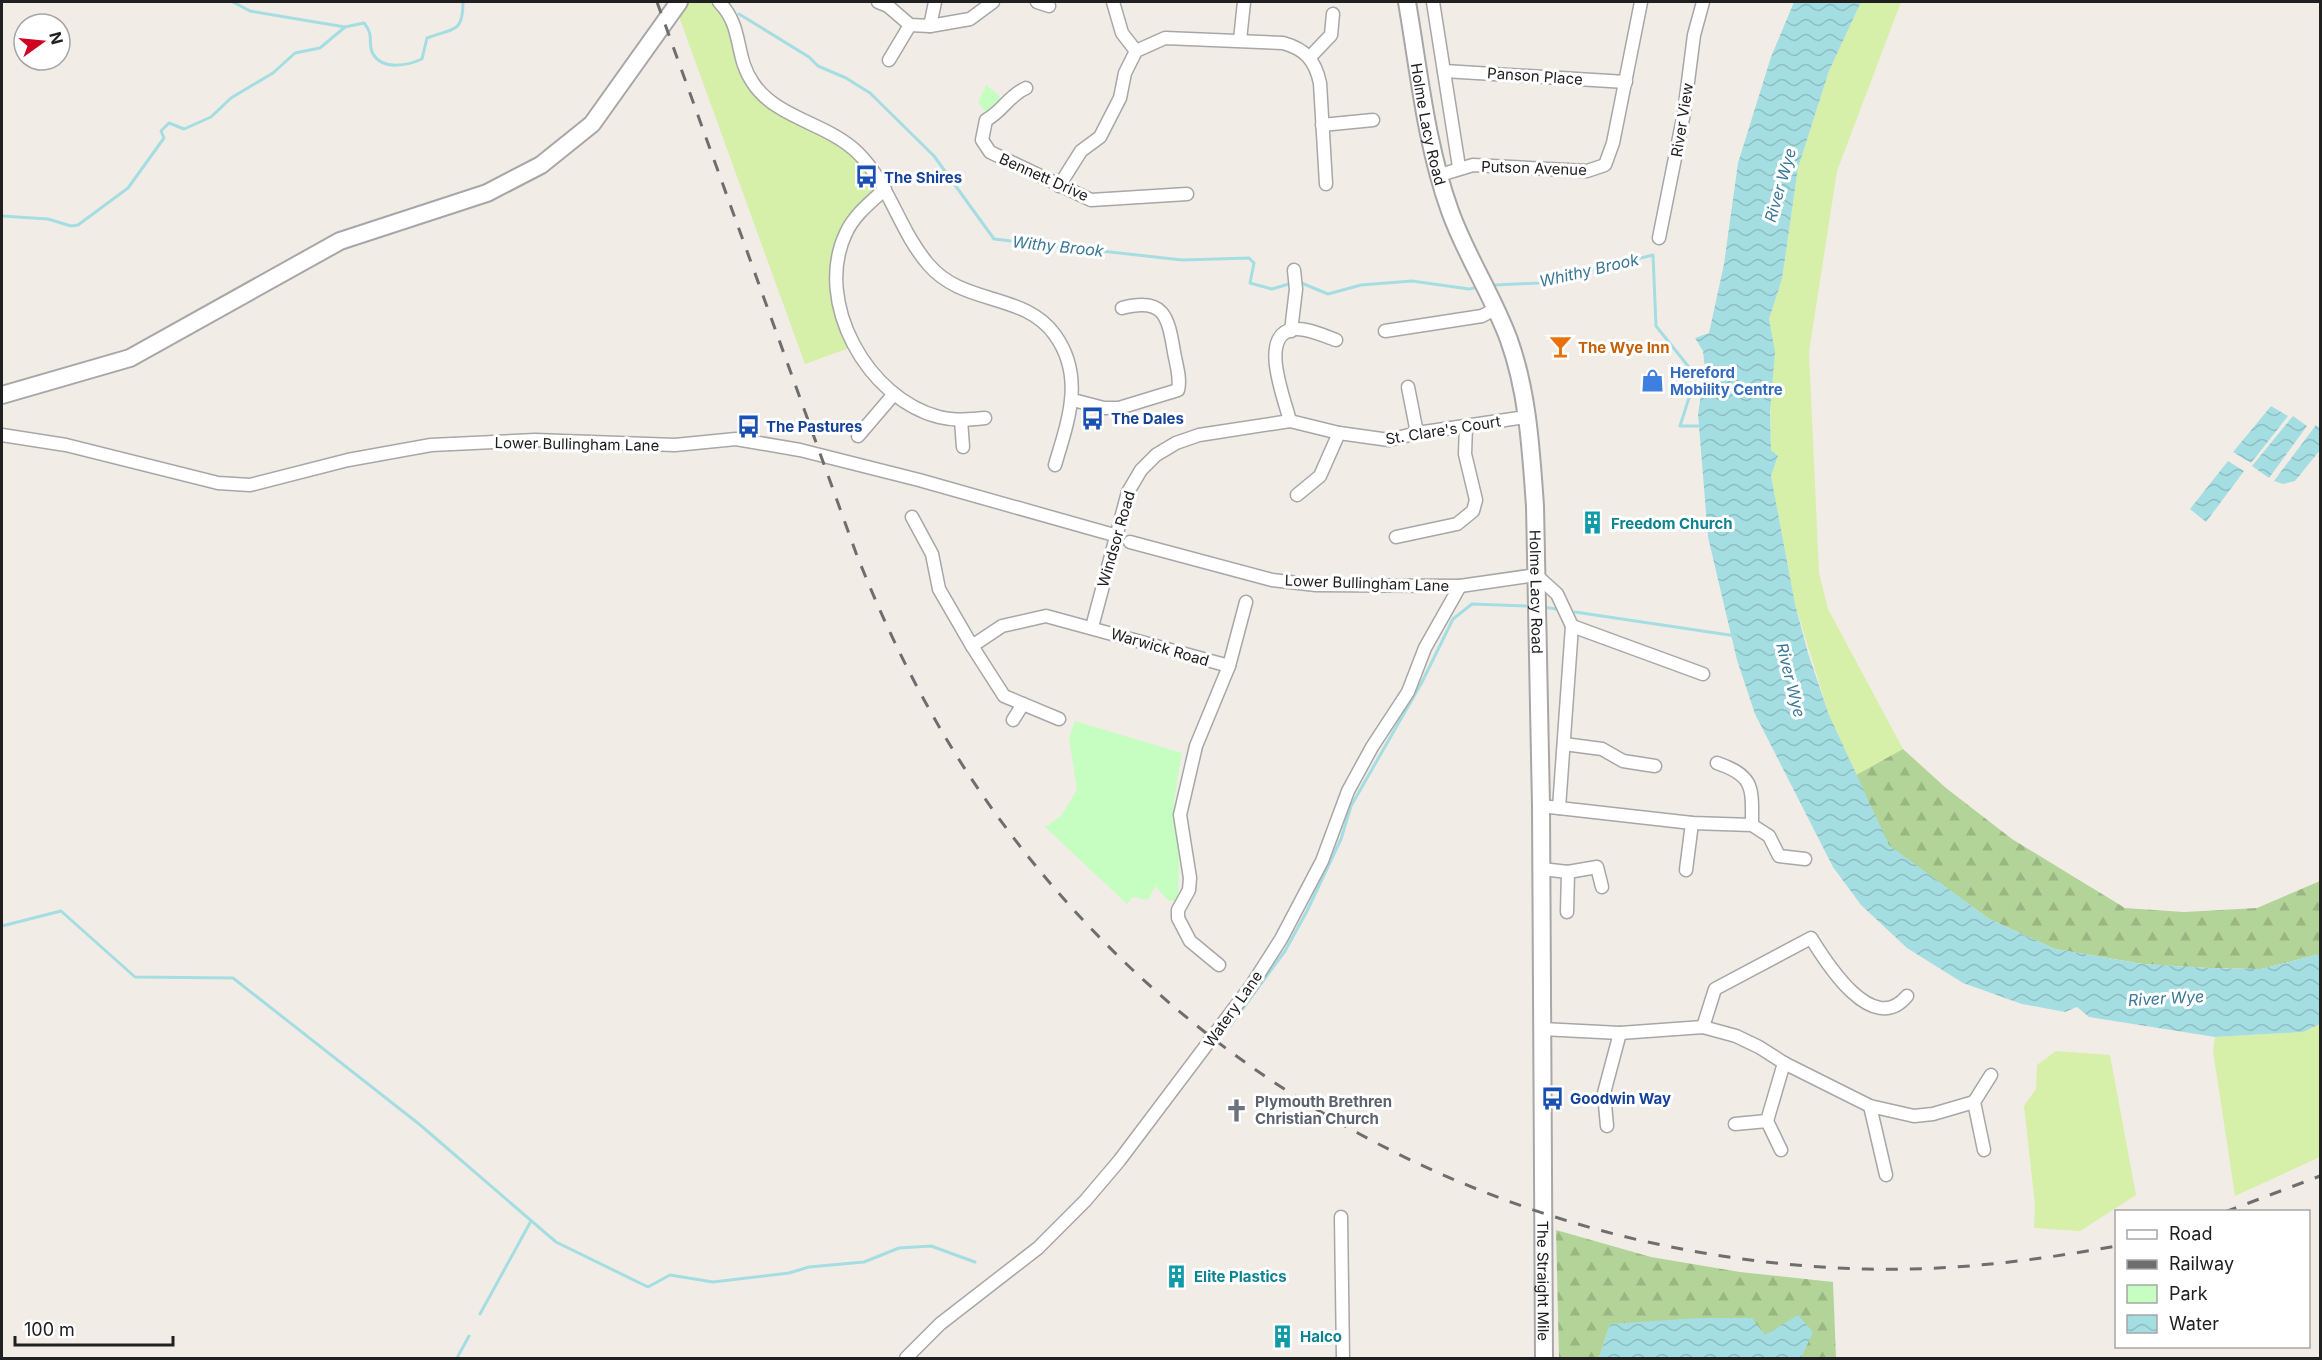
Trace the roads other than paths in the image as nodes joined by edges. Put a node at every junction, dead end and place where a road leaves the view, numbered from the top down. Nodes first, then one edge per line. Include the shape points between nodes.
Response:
1 (679, 2) edge
2 (719, 2) edge
3 (878, 2) edge
4 (934, 2) edge
5 (993, 2) edge
6 (1113, 2) edge
7 (1244, 2) edge
8 (1407, 2) edge
9 (1433, 2) edge
10 (1641, 2) edge
11 (1704, 2) edge
12 (1333, 14) dead end
13 (910, 25) junction
14 (930, 26) junction
15 (1239, 40) junction
16 (1136, 51) junction
17 (1310, 57) junction
18 (889, 60) dead end
19 (1444, 70) junction
20 (1626, 82) junction
21 (1026, 88) dead end
22 (1373, 120) dead end
23 (1322, 125) junction
24 (1459, 167) junction
25 (1440, 176) junction
26 (1326, 184) dead end
27 (1059, 186) junction
28 (885, 189) junction
29 (1187, 194) dead end
30 (1659, 238) dead end
31 (1294, 270) dead end
32 (1122, 308) dead end
33 (1495, 309) junction
34 (1291, 331) junction
35 (1385, 331) dead end
36 (1336, 340) dead end
37 (1408, 387) dead end
38 (894, 394) junction
39 (2, 395) edge
40 (1073, 400) junction
41 (1526, 417) junction
42 (985, 418) dead end
43 (961, 420) junction
44 (1290, 421) junction
45 (1466, 426) junction
46 (1339, 433) junction
47 (1417, 433) junction
48 (2, 435) edge
49 (858, 436) dead end
50 (963, 447) dead end
51 (1055, 465) dead end
52 (1297, 495) dead end
53 (912, 517) dead end
54 (1114, 535) junction
55 (1396, 537) dead end
56 (1130, 542) dead end
57 (1536, 575) junction
58 (1460, 586) junction
59 (1246, 602) dead end
60 (1572, 626) junction
61 (1092, 627) junction
62 (972, 646) junction
63 (1229, 666) junction
64 (1703, 674) dead end
65 (1023, 704) junction
66 (1059, 719) dead end
67 (1013, 720) dead end
68 (1564, 744) junction
69 (1540, 756) junction
70 (1563, 758) junction
71 (1717, 763) dead end
72 (1655, 766) dead end
73 (1541, 806) junction
74 (1559, 808) junction
75 (1692, 822) junction
76 (1752, 825) junction
77 (1805, 859) dead end
78 (1542, 869) junction
79 (1686, 870) dead end
80 (1568, 872) junction
81 (1602, 887) dead end
82 (1567, 912) dead end
83 (1219, 965) dead end
84 (1907, 996) dead end
85 (1703, 1027) junction
86 (1542, 1029) junction
87 (1620, 1033) junction
88 (1784, 1063) junction
89 (1991, 1075) dead end
90 (1974, 1102) junction
91 (1870, 1106) junction
92 (1767, 1121) junction
93 (1735, 1124) dead end
94 (1607, 1125) dead end
95 (1780, 1150) dead end
96 (1984, 1150) dead end
97 (1886, 1175) dead end
98 (1543, 1203) joint
99 (1341, 1217) dead end
100 (906, 1359) edge
101 (1342, 1359) edge
102 (1544, 1359) edge

1 - 39 street via 592,124 542,165 487,193 340,242 130,358
2 - 28 street via 736,26 741,55 753,84 766,98 829,131 857,152
3 - 13 street
4 - 14 street
5 - 14 street via 969,19
6 - 16 street via 1122,33
7 - 15 street
8 - 25 street, Holme Lacy Road
9 - 19 street
10 - 20 street, Putson Avenue
11 - 30 street, River View via 1694,34 1684,113
12 - 17 street via 1331,35
13 - 14 street
13 - 18 street
15 - 16 street via 1165,38
15 - 17 street via 1299,47
16 - 27 street via 1125,73 1120,98 1100,137 1081,151
17 - 23 street via 1320,83
19 - 20 street, Panson Place
19 - 24 street
20 - 24 street, Putson Avenue via 1609,155 1605,165 1597,170
21 - 27 street, Bennett Drive via 1016,92 999,114 986,120 982,140 990,152
22 - 23 street
23 - 26 street
24 - 25 street, Putson Avenue
25 - 33 street, Holme Lacy Road via 1462,240
27 - 29 street, Bennett Drive via 1091,200
28 - 38 street via 846,232 840,247 838,280 849,336 859,356
28 - 40 street via 927,264 945,281 964,291 1030,311 1056,335 1067,356
31 - 34 street
32 - 40 street via 1142,303 1155,306 1165,315 1170,325 1178,390 1119,408
33 - 35 street via 1482,316
33 - 41 street, Holme Lacy Road via 1514,355
34 - 36 street via 1308,331
34 - 44 street via 1276,342 1274,356
37 - 47 street
38 - 43 street via 938,417
38 - 49 street
40 - 51 street
41 - 45 street, St. Clare's Court
41 - 57 street, Holme Lacy Road via 1535,506
42 - 43 street
43 - 50 street
44 - 46 street, St. Clare's Court
44 - 54 street, Windsor Road via 1199,435 1156,455 1128,492
45 - 47 street, St. Clare's Court
45 - 55 street via 1465,454 1476,500 1473,511 1456,525
46 - 47 street, St. Clare's Court via 1389,440
46 - 52 street via 1320,476
48 - 54 street, Lower Bullingham Lane via 66,445 218,483 250,485 348,460 431,445 535,440 675,445 736,439 800,450 908,477
53 - 62 street via 932,554 939,588
54 - 61 street, Windsor Road
56 - 58 street, Lower Bullingham Lane via 1293,583
57 - 58 street, Lower Bullingham Lane
57 - 60 street via 1557,594
57 - 69 street, Holme Lacy Road
58 - 100 street, Watery Lane via 1425,648 1407,692 1348,791 1322,861 1251,986 1085,1201 1038,1248 940,1324
59 - 63 street, Warwick Road
60 - 64 street
60 - 68 street
61 - 62 street, Warwick Road via 1046,616 1002,626
61 - 63 street, Warwick Road
62 - 65 street via 1004,696
63 - 83 street, Warwick Road via 1196,747 1180,815 1190,890 1178,910 1178,918 1190,941
65 - 66 street
65 - 67 street
68 - 70 street
68 - 72 street via 1602,749 1623,760
69 - 70 street
69 - 73 street, Holme Lacy Road
70 - 74 street
71 - 76 street via 1738,770 1751,786
73 - 74 street
73 - 78 street, Holme Lacy Road
74 - 75 street
75 - 76 street
75 - 79 street
76 - 77 street via 1769,836 1779,856
78 - 80 street
78 - 86 street, Holme Lacy Road
80 - 81 street via 1597,867
80 - 82 street
84 - 85 street via 1896,1008 1868,1005 1832,971 1811,938 1715,988
85 - 87 street
85 - 88 street via 1736,1036
86 - 87 street
86 - 98 street, Holme Lacy Road
87 - 94 street via 1604,1094
88 - 91 street
88 - 92 street
89 - 90 street
90 - 91 street via 1914,1116
90 - 96 street
91 - 97 street
92 - 93 street
92 - 95 street
98 - 102 street, The Straight Mile
99 - 101 street

